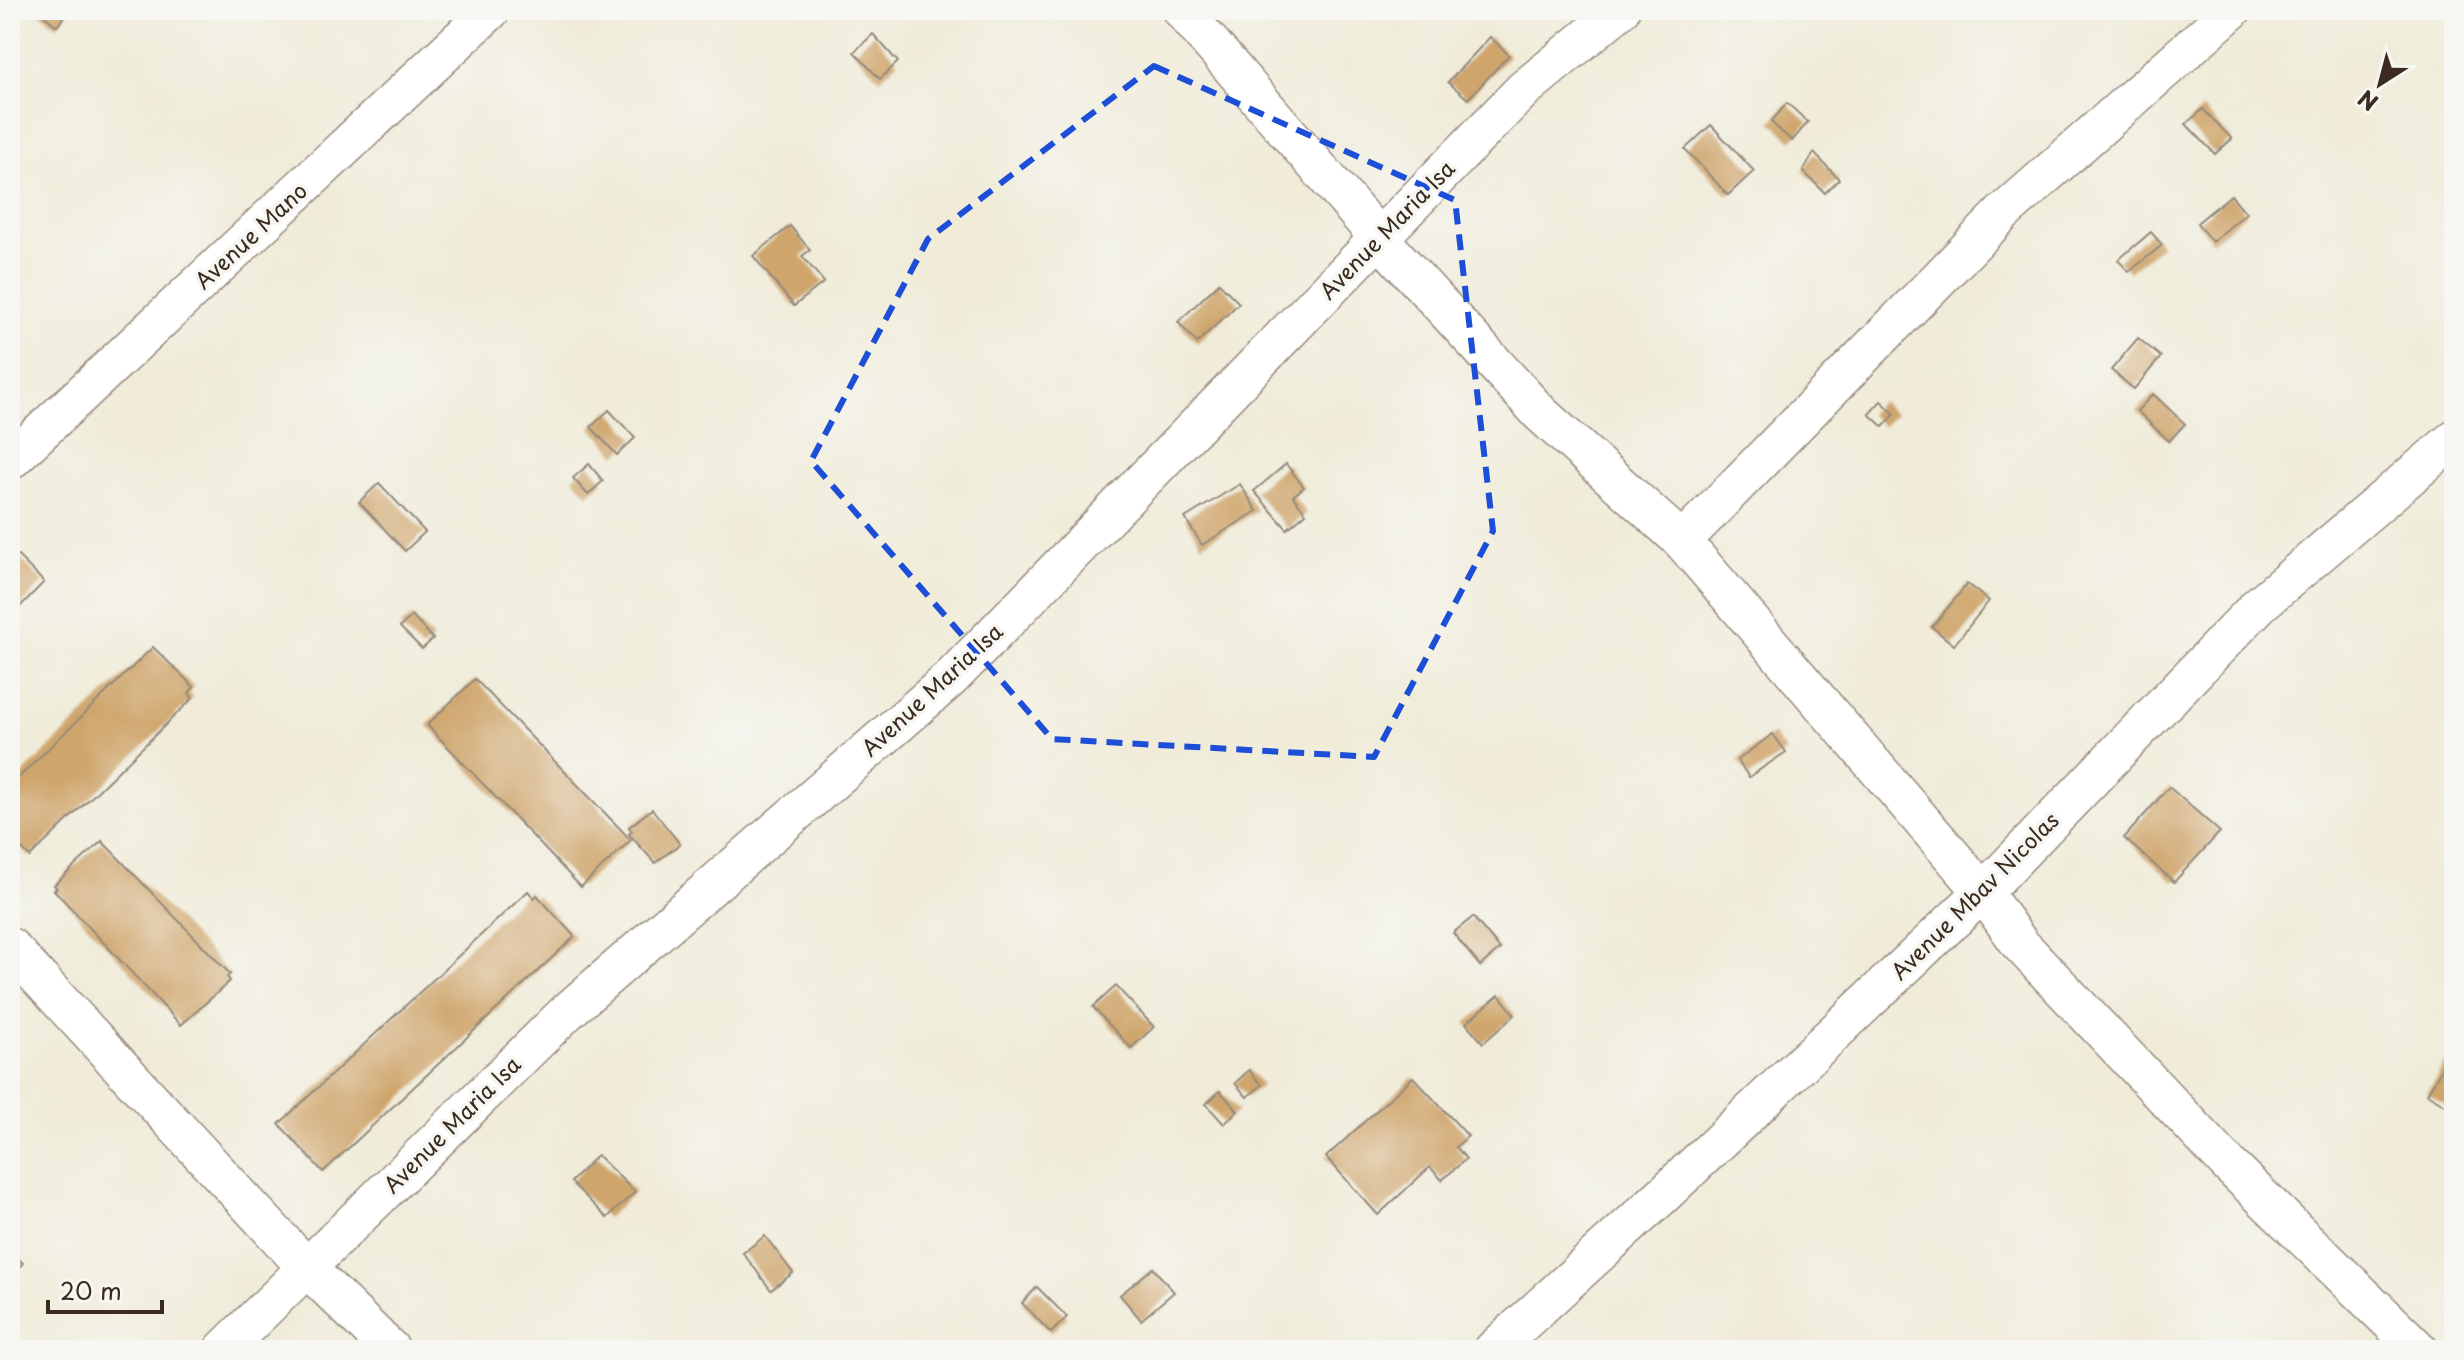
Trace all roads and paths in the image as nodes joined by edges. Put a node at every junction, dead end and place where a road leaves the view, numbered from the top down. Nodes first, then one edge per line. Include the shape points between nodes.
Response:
1 (491, 10) edge
2 (1182, 10) edge
3 (1620, 10) edge
4 (2232, 10) edge
5 (1379, 238) junction
6 (2454, 439) edge
7 (10, 461) edge
8 (1682, 541) junction
9 (1983, 892) junction
10 (10, 947) edge
11 (307, 1268) junction
12 (223, 1350) edge
13 (391, 1350) edge
14 (1493, 1350) edge
15 (2419, 1350) edge

1 - 7 street, Avenue Mano
2 - 5 street
3 - 5 street, Avenue Maria Isa via 1523,90
4 - 8 street via 2003,213
5 - 8 street via 1541,414
5 - 11 street, Avenue Maria Isa via 951,678 568,1011
6 - 9 street, Avenue Mbav Nicolas via 2259,605
8 - 9 street
9 - 14 street, Avenue Mbav Nicolas
9 - 15 street via 2020,944 2229,1165
10 - 11 street
11 - 12 street, Avenue Maria Isa
11 - 13 street

